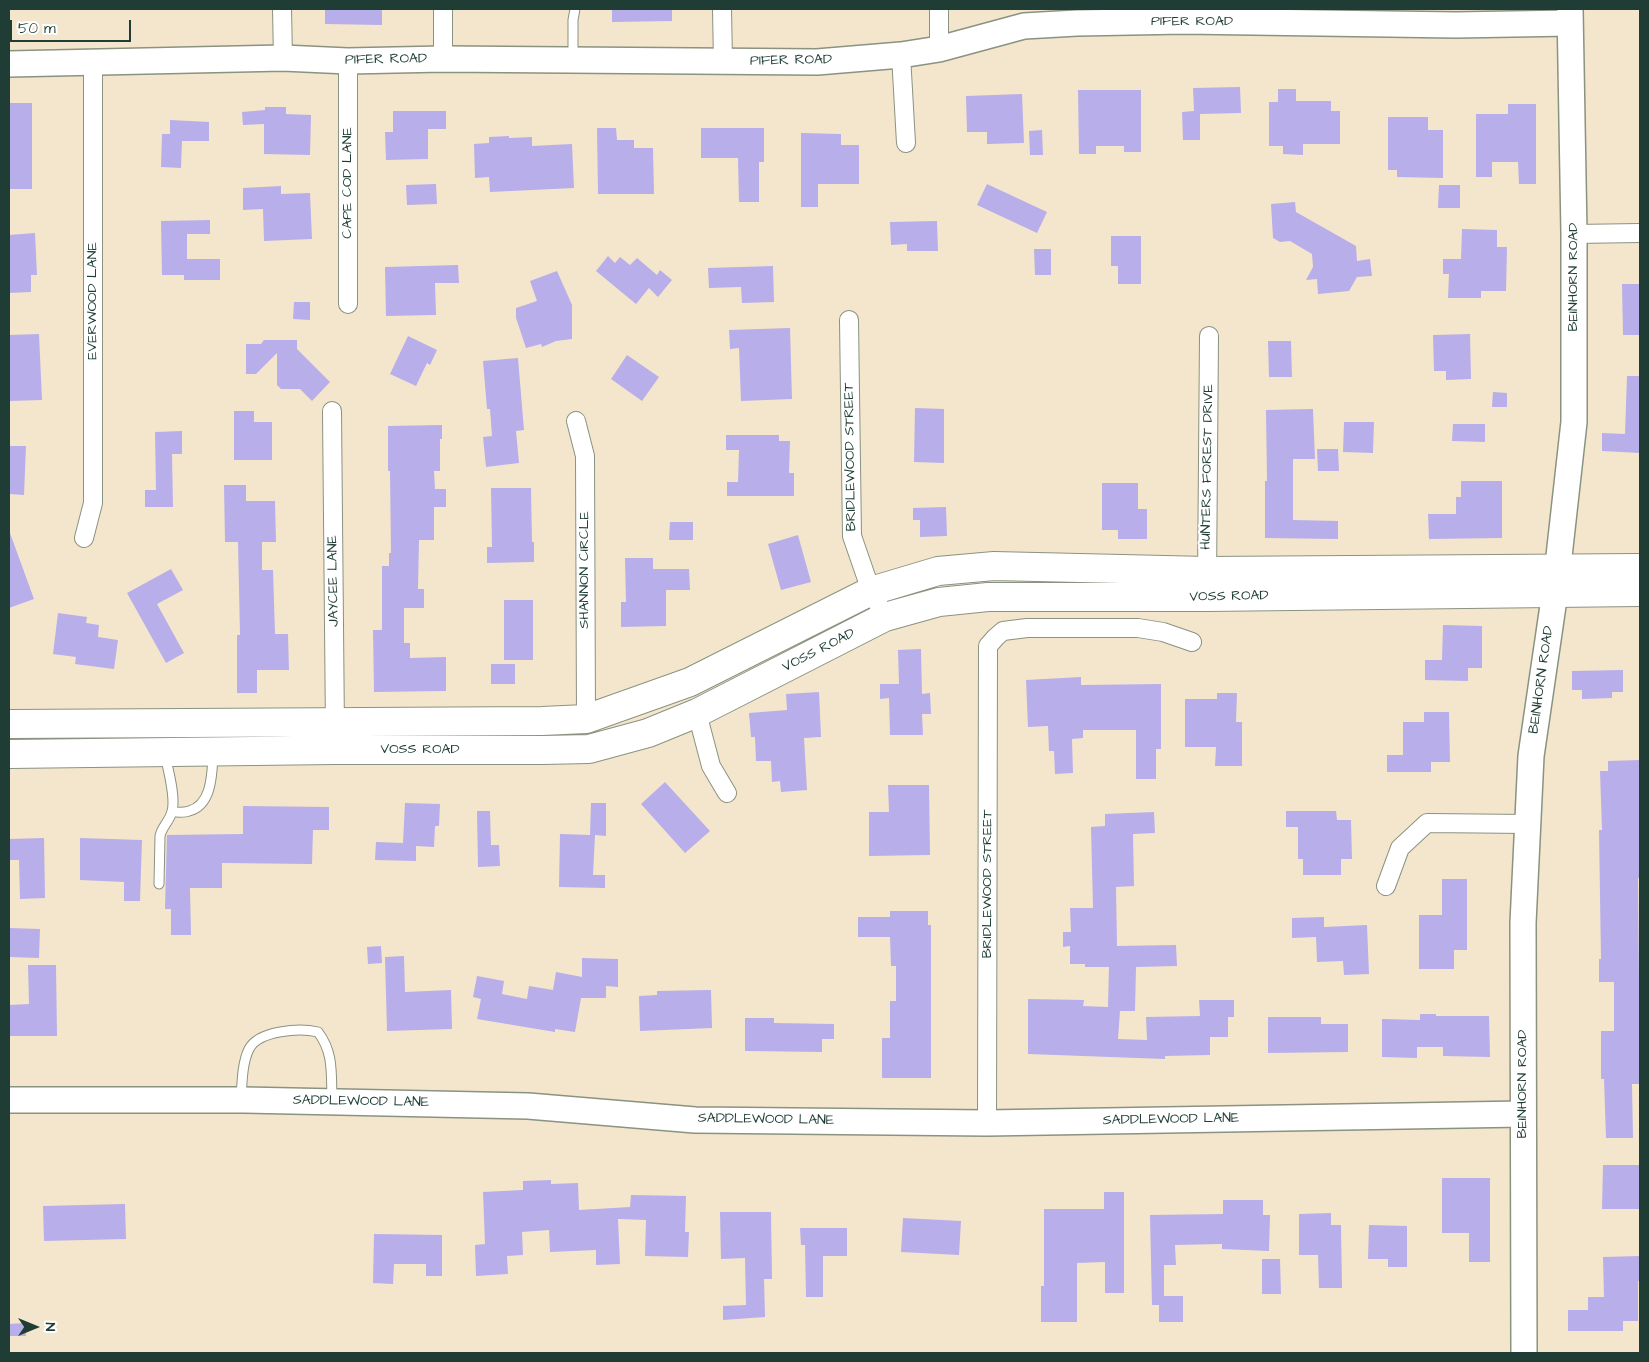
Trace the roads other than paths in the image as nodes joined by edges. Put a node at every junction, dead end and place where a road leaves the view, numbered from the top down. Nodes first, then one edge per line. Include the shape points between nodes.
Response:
1 (282, 9) edge
2 (443, 9) edge
3 (575, 9) edge
4 (722, 9) edge
5 (939, 9) edge
6 (1185, 15) edge
7 (1570, 16) edge
8 (939, 49) junction
9 (901, 55) junction
10 (283, 58) junction
11 (443, 59) junction
12 (573, 60) junction
13 (348, 61) junction
14 (93, 62) junction
15 (723, 62) junction
16 (9, 64) edge
17 (906, 143) dead end
18 (1640, 233) edge
19 (1574, 234) junction
20 (348, 304) dead end
21 (849, 320) dead end
22 (1209, 336) dead end
23 (332, 411) dead end
24 (576, 421) dead end
25 (84, 538) dead end
26 (1640, 568) edge
27 (1556, 580) junction
28 (1207, 584) junction
29 (871, 591) junction
30 (1640, 592) edge
31 (885, 617) junction
32 (1192, 642) dead end
33 (697, 713) junction
34 (586, 719) junction
35 (335, 721) junction
36 (542, 721) junction
37 (154, 722) junction
38 (9, 724) edge
39 (335, 750) junction
40 (543, 750) junction
41 (214, 752) junction
42 (159, 753) junction
43 (9, 754) edge
44 (727, 793) dead end
45 (172, 812) junction
46 (1528, 824) junction
47 (159, 884) dead end
48 (1386, 886) dead end
49 (9, 1100) edge
50 (241, 1100) junction
51 (332, 1102) junction
52 (1523, 1114) junction
53 (987, 1123) junction
54 (1524, 1353) edge

1 - 10 street
2 - 11 street
3 - 12 lane
4 - 15 street
5 - 8 street
6 - 7 street, PIFER ROAD via 1456,25
6 - 8 street, PIFER ROAD via 1024,26
7 - 19 street, BEINHORN ROAD
8 - 9 street, PIFER ROAD
9 - 15 street, PIFER ROAD via 817,62
9 - 17 street
10 - 13 street, PIFER ROAD
10 - 14 street, PIFER ROAD
11 - 12 street, PIFER ROAD
11 - 13 street, PIFER ROAD
12 - 15 street, PIFER ROAD
13 - 20 street, CAPE COD LANE
14 - 16 street, PIFER ROAD
14 - 25 street, EVERWOOD LANE via 93,503
18 - 19 street
19 - 27 street, BEINHORN ROAD via 1574,422
21 - 29 street, BRIDLEWOOD STREET via 852,536
22 - 28 street, HUNTERS FOREST DRIVE
23 - 35 street, JAYCEE LANE
24 - 34 street, SHANNON CIRCLE via 585,456
26 - 27 main road, VOSS ROAD
27 - 28 main road, VOSS ROAD
27 - 30 main road, VOSS ROAD
27 - 46 street, BEINHORN ROAD via 1531,756
28 - 29 main road, VOSS ROAD via 994,566 938,571
28 - 31 main road, VOSS ROAD via 939,602
29 - 31 street, BRIDLEWOOD STREET
29 - 34 main road, VOSS ROAD via 690,682
31 - 33 main road, VOSS ROAD
32 - 53 street, BRIDLEWOOD STREET via 1138,628 1015,628 1003,632 988,646
33 - 40 main road, VOSS ROAD via 648,733 589,749
33 - 44 street via 711,766
34 - 36 main road, VOSS ROAD
35 - 36 main road, VOSS ROAD
35 - 37 main road, VOSS ROAD
35 - 39 street, JAYCEE LANE
36 - 40 main road
37 - 38 main road, VOSS ROAD
37 - 42 main road
39 - 40 main road, VOSS ROAD
39 - 41 main road, VOSS ROAD
41 - 42 main road, VOSS ROAD
41 - 45 lane via 211,782 199,806 189,811
42 - 43 main road, VOSS ROAD
42 - 45 lane via 174,802
45 - 47 lane via 160,836
46 - 48 street via 1427,824 1400,848
46 - 52 street, BEINHORN ROAD via 1523,923
49 - 50 street, SADDLEWOOD LANE
50 - 51 street, SADDLEWOOD LANE
50 - 51 lane via 249,1048 264,1036 305,1029 318,1032 326,1043 331,1061
51 - 53 street, SADDLEWOOD LANE via 528,1106 695,1120
52 - 53 street, SADDLEWOOD LANE
52 - 54 street, BEINHORN ROAD

